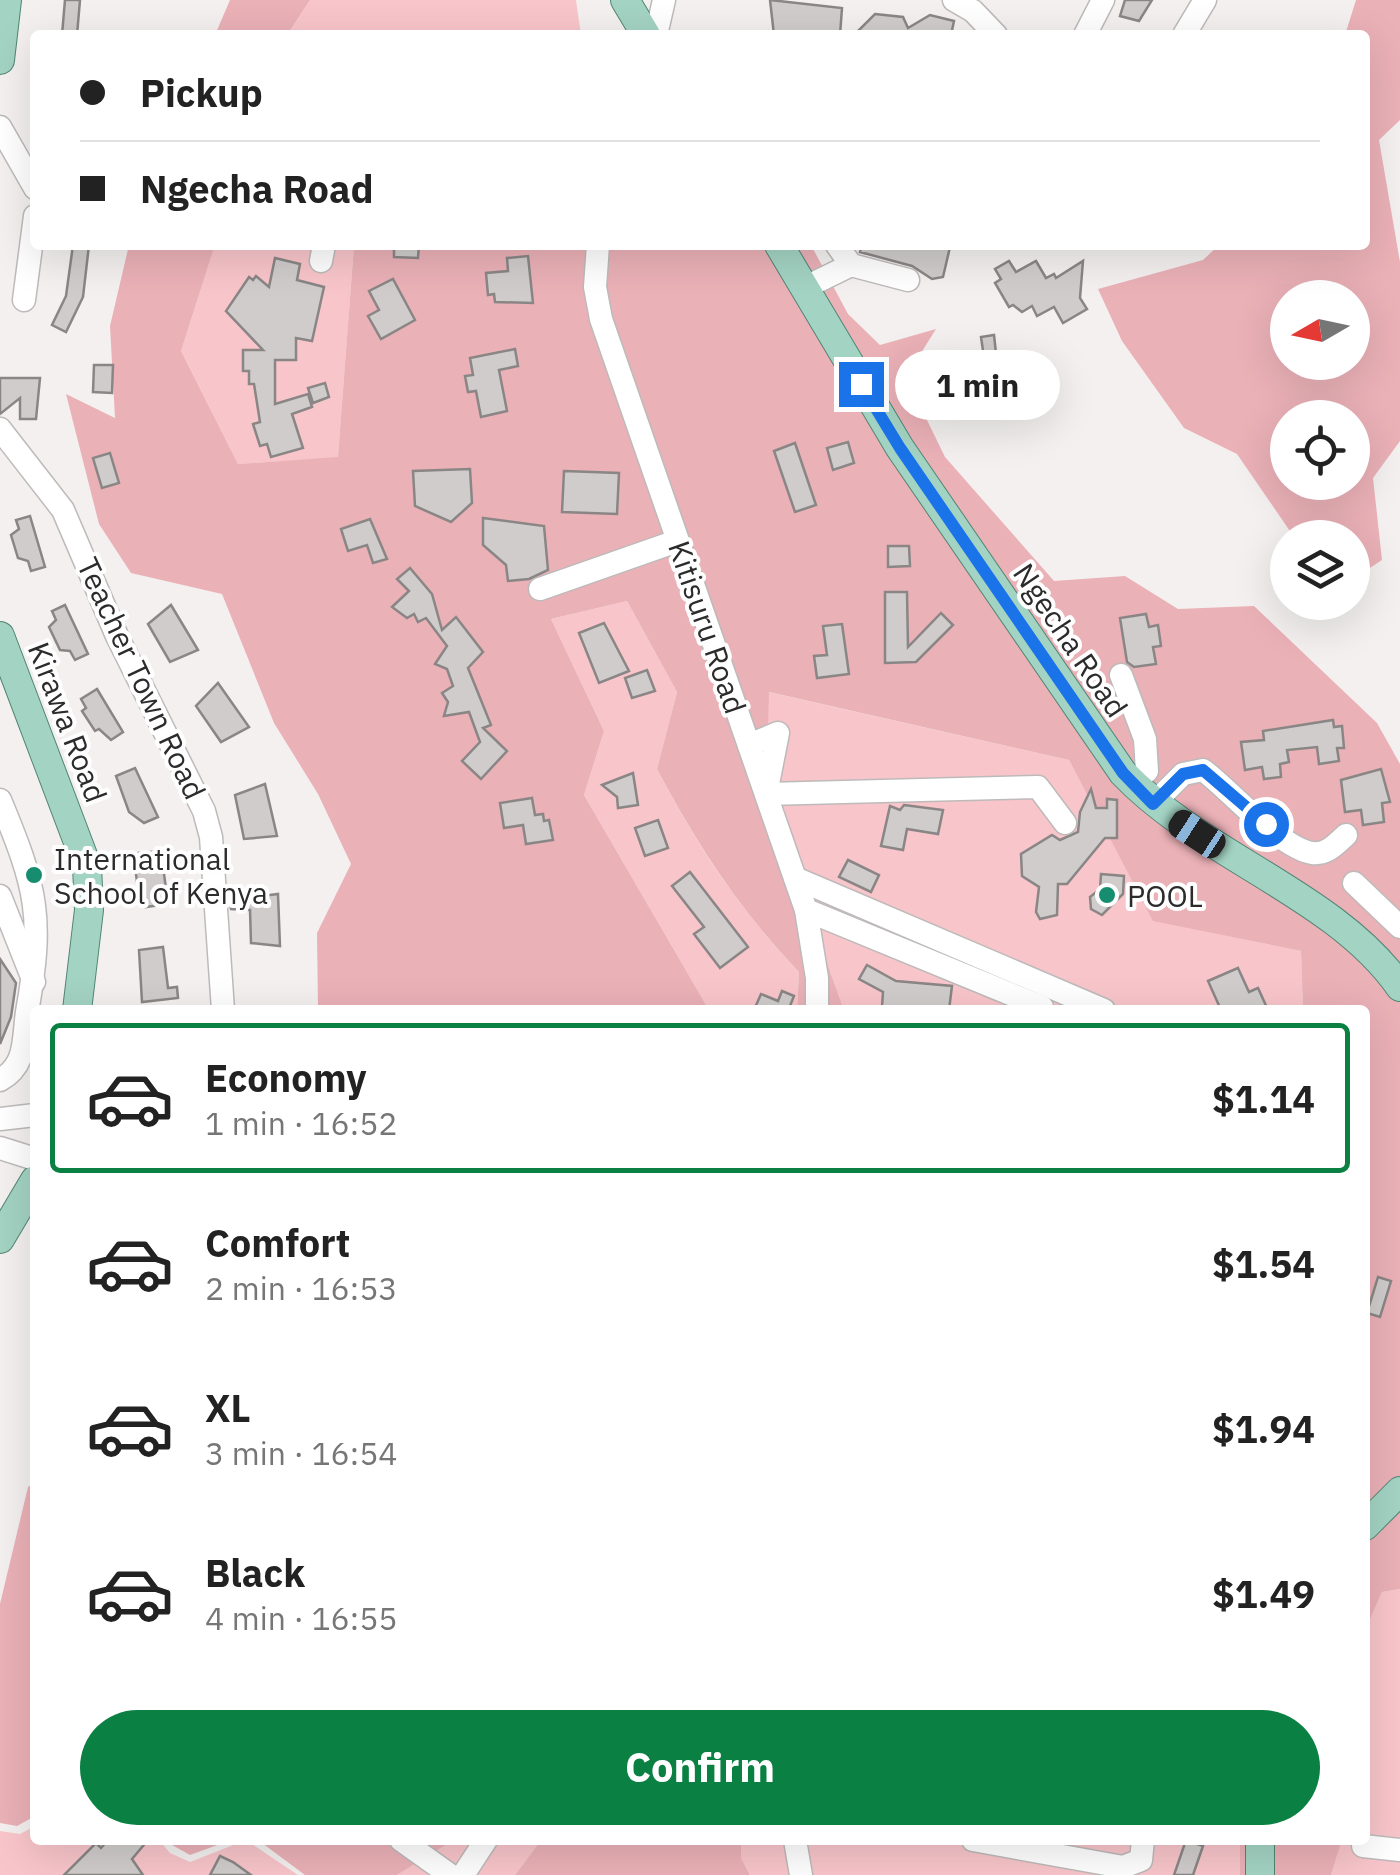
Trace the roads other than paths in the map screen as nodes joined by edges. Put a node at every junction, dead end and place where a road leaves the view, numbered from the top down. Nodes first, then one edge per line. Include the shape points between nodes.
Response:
1 (6, 0) edge
2 (625, 0) edge
3 (664, 0) edge
4 (954, 0) edge
5 (1103, 0) edge
6 (1206, 0) edge
7 (643, 30) edge
8 (657, 30) edge
9 (992, 30) edge
10 (1088, 30) edge
11 (1187, 30) edge
12 (0, 60) edge
13 (0, 127) edge
14 (30, 179) edge
15 (31, 250) edge
16 (598, 250) edge
17 (783, 250) edge
18 (840, 250) edge
19 (851, 265) junction
20 (908, 280) dead end
21 (804, 288) junction
22 (24, 300) dead end
23 (0, 429) edge
24 (677, 541) junction
25 (540, 589) dead end
26 (0, 636) edge
27 (1121, 675) dead end
28 (766, 794) junction
29 (1143, 794) junction
30 (0, 800) edge
31 (1065, 823) dead end
32 (1346, 835) dead end
33 (796, 878) junction
34 (1354, 882) dead end
35 (0, 896) edge
36 (806, 910) junction
37 (1400, 927) edge
38 (34, 984) junction
39 (1400, 986) edge
40 (30, 1005) edge
41 (78, 1005) edge
42 (223, 1005) edge
43 (817, 1005) edge
44 (1037, 1005) edge
45 (1092, 1005) edge
46 (30, 1007) edge
47 (0, 1080) edge
48 (30, 1116) edge
49 (0, 1119) edge
50 (0, 1148) edge
51 (30, 1157) edge
52 (30, 1185) edge
53 (10, 1206) edge
54 (0, 1239) edge
55 (1400, 1490) edge
56 (1370, 1521) edge
57 (408, 1845) edge
58 (483, 1845) edge
59 (795, 1845) edge
60 (1000, 1845) edge
61 (1142, 1845) edge
62 (1260, 1845) edge
63 (1362, 1846) dead end
64 (1400, 1850) edge
65 (450, 1875) edge
66 (463, 1875) edge
67 (801, 1875) edge
68 (1260, 1875) edge

1 - 12 main road
2 - 7 main road
3 - 8 street
4 - 9 street
5 - 10 street
6 - 11 street
13 - 14 street
15 - 22 street
16 - 24 street, Kitisuru Road via 602,318
17 - 21 main road, Ngecha Road
18 - 19 street
19 - 20 street
19 - 21 street
21 - 29 main road, Ngecha Road via 900,448
23 - 42 street, Teacher Town Road via 63,510 204,811
24 - 25 street
24 - 28 street, Kitisuru Road
26 - 41 main road, Kirawa Road via 87,866
27 - 29 street via 1145,738
28 - 31 street via 1038,788
28 - 33 street, Kitisuru Road
29 - 32 street via 1203,770 1235,801 1313,853 1330,850
29 - 39 main road, Ngecha Road via 1345,931
30 - 38 street via 37,911
33 - 36 street, Kitisuru Road
33 - 45 street
34 - 37 street
35 - 38 street
36 - 43 street, Kitisuru Road
36 - 44 street
38 - 40 street
46 - 47 street via 21,1060
48 - 49 street
50 - 51 street
52 - 53 main road
53 - 54 main road
55 - 56 main road
57 - 65 street
58 - 66 street
59 - 67 street
60 - 61 street via 1123,1868 1141,1860
62 - 68 main road
63 - 64 street

